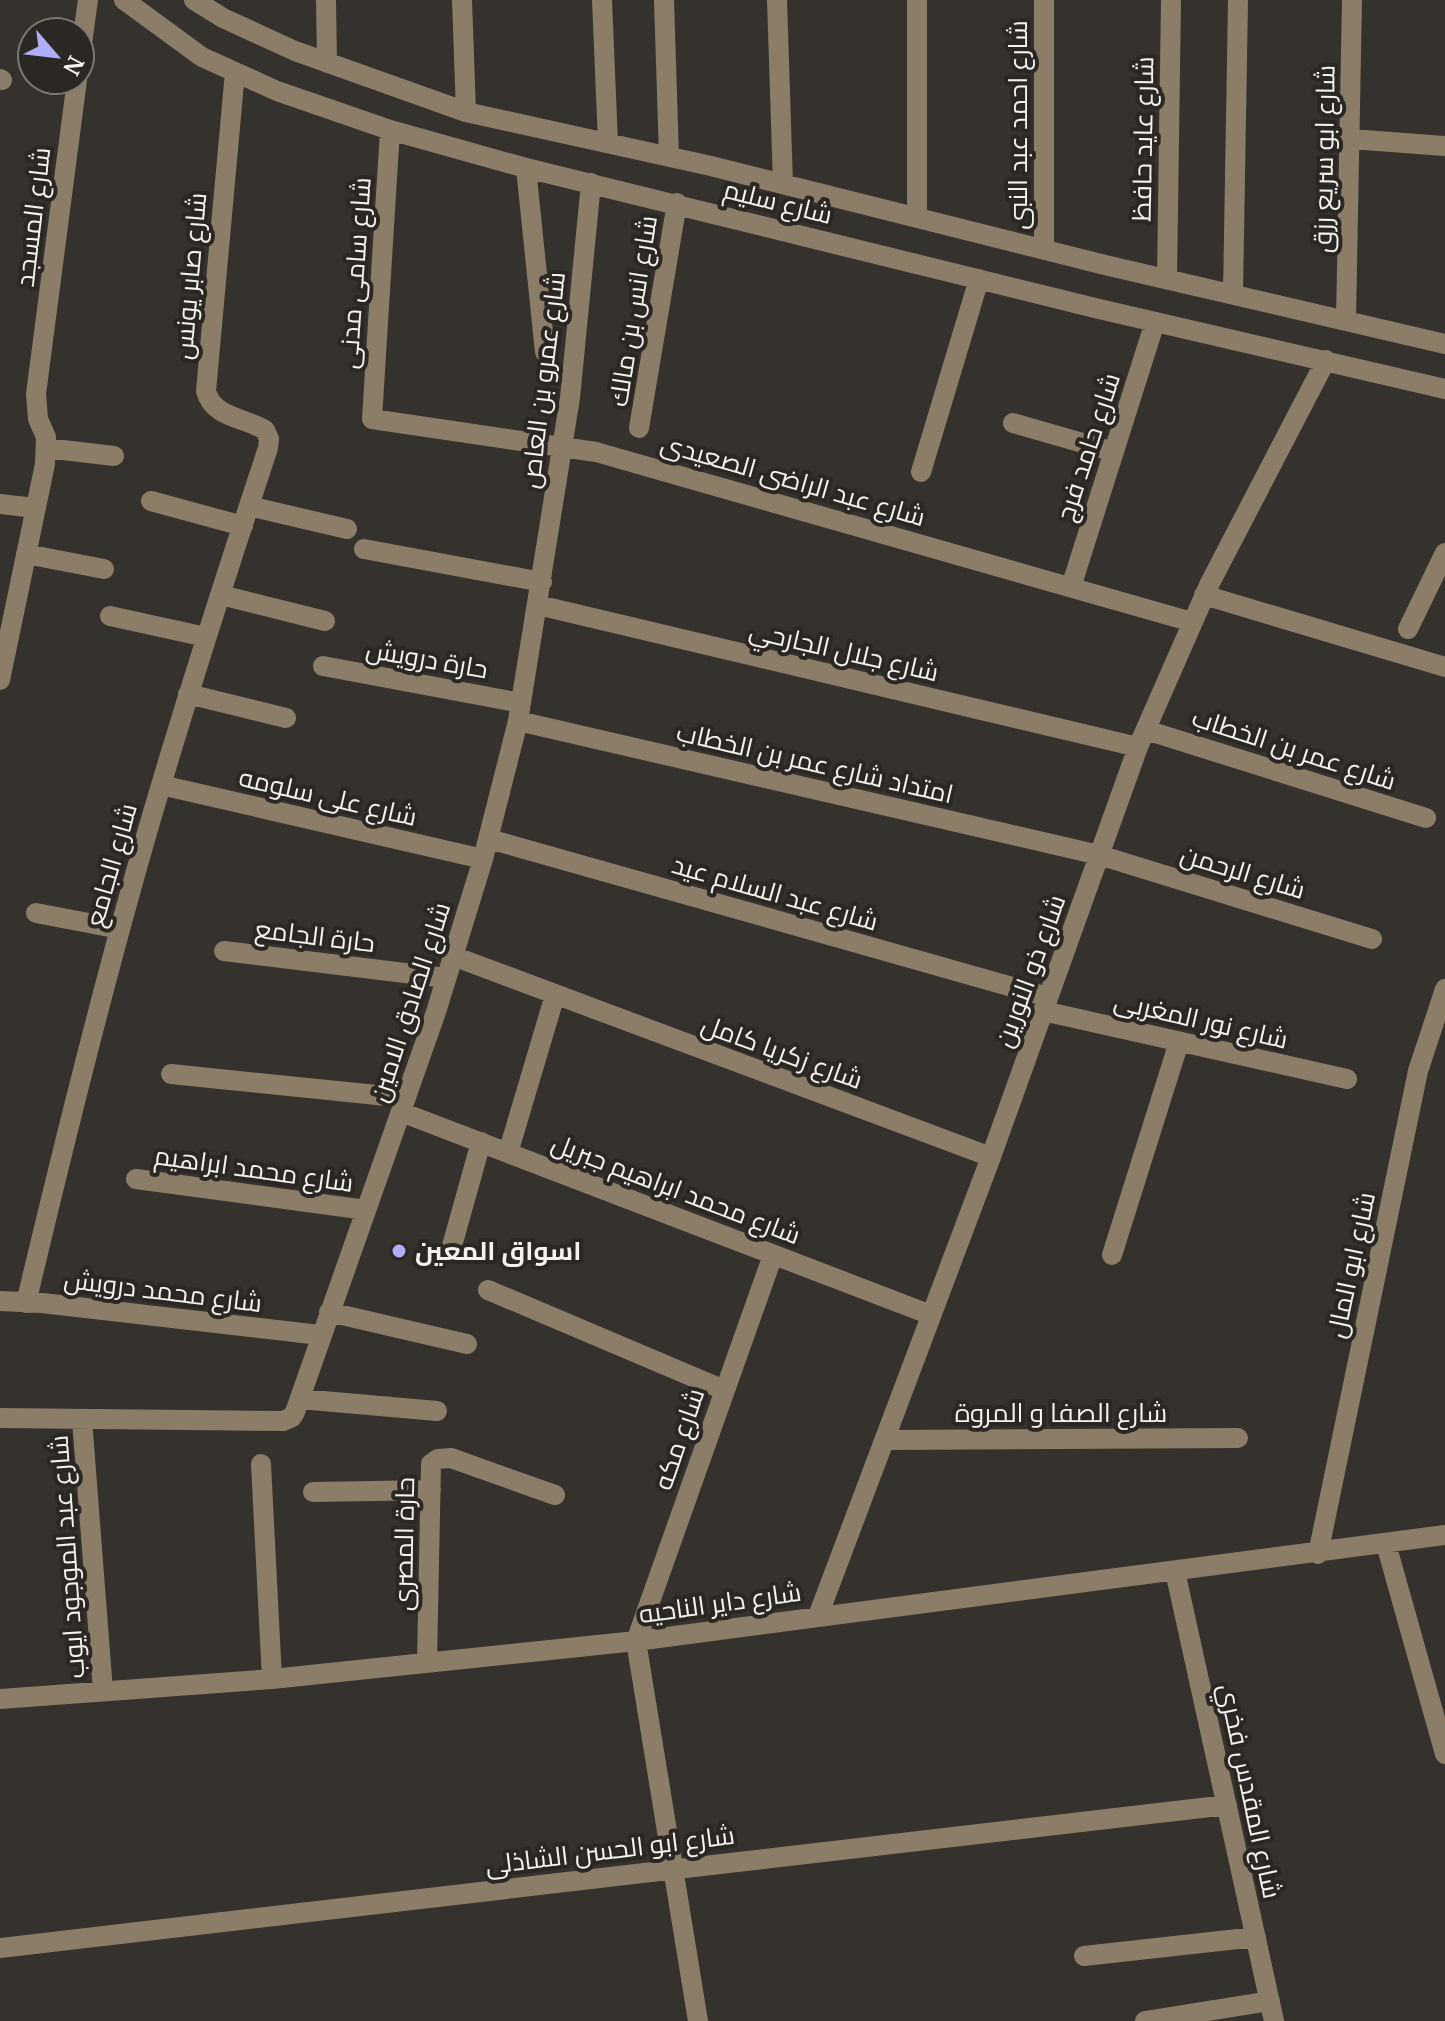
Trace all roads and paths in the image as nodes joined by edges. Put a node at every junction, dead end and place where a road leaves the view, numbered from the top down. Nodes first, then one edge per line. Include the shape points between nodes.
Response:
1 (124, 0) edge
2 (194, 0) edge
3 (326, 0) edge
4 (462, 0) edge
5 (602, 0) edge
6 (664, 0) edge
7 (777, 0) edge
8 (917, 0) edge
9 (1044, 0) edge
10 (1171, 0) edge
11 (1238, 0) edge
12 (1352, 0) edge
13 (327, 63) junction
14 (235, 72) junction
15 (75, 96) edge
16 (466, 112) junction
17 (390, 130) junction
18 (1351, 139) junction
19 (608, 143) junction
20 (1445, 146) edge
21 (669, 157) junction
22 (526, 168) junction
23 (591, 183) junction
24 (783, 184) junction
25 (677, 203) junction
26 (917, 218) junction
27 (1044, 250) junction
28 (979, 279) junction
29 (1167, 279) junction
30 (1233, 294) junction
31 (1346, 320) junction
32 (1155, 322) junction
33 (1445, 344) edge
34 (545, 352) dead end
35 (1326, 360) junction
36 (1445, 389) edge
37 (372, 419) joint
38 (1013, 423) dead end
39 (639, 428) dead end
40 (563, 447) junction
41 (46, 448) junction
42 (268, 448) joint
43 (1114, 452) junction
44 (114, 456) dead end
45 (921, 472) dead end
46 (151, 501) dead end
47 (0, 504) edge
48 (249, 506) junction
49 (35, 508) junction
50 (243, 526) junction
51 (347, 529) dead end
52 (364, 549) dead end
53 (1445, 553) edge
54 (26, 554) junction
55 (104, 569) dead end
56 (542, 582) junction
57 (1071, 587) junction
58 (221, 595) junction
59 (1204, 595) junction
60 (538, 605) junction
61 (110, 616) dead end
62 (325, 621) dead end
63 (1192, 622) junction
64 (6, 626) edge
65 (1408, 629) dead end
66 (206, 637) junction
67 (323, 666) dead end
68 (1445, 667) edge
69 (0, 680) edge
70 (188, 694) junction
71 (520, 712) junction
72 (286, 718) dead end
73 (1142, 738) junction
74 (161, 785) junction
75 (1426, 818) dead end
76 (486, 849) junction
77 (1099, 855) junction
78 (36, 913) dead end
79 (120, 929) junction
80 (1372, 939) dead end
81 (224, 951) dead end
82 (453, 956) junction
83 (446, 978) junction
84 (1445, 989) edge
85 (555, 995) junction
86 (1046, 1004) junction
87 (1179, 1042) junction
88 (171, 1074) dead end
89 (1347, 1079) dead end
90 (404, 1105) junction
91 (481, 1142) junction
92 (508, 1153) junction
93 (991, 1157) junction
94 (136, 1179) dead end
95 (366, 1210) junction
96 (450, 1253) dead end
97 (773, 1255) junction
98 (1112, 1255) dead end
99 (488, 1290) dead end
100 (26, 1303) junction
101 (0, 1305) edge
102 (329, 1312) junction
103 (931, 1315) junction
104 (320, 1335) junction
105 (467, 1344) dead end
106 (724, 1390) junction
107 (300, 1399) junction
108 (437, 1411) dead end
109 (0, 1418) edge
110 (82, 1419) junction
111 (1238, 1438) dead end
112 (885, 1440) junction
113 (261, 1464) dead end
114 (431, 1490) junction
115 (313, 1492) dead end
116 (555, 1495) dead end
117 (1445, 1535) edge
118 (1386, 1544) junction
119 (1318, 1554) junction
120 (1175, 1571) junction
121 (818, 1616) junction
122 (636, 1641) junction
123 (427, 1662) junction
124 (272, 1679) junction
125 (103, 1691) junction
126 (0, 1699) edge
127 (1445, 1754) edge
128 (1227, 1805) junction
129 (673, 1868) junction
130 (1256, 1937) junction
131 (0, 1948) edge
132 (1084, 1956) dead end
133 (1272, 2011) edge
134 (698, 2021) edge
135 (1145, 2021) edge

1 - 14 street, شارع سليم via 202,57
2 - 13 street, شارع سليم
3 - 13 street
4 - 16 street
5 - 19 street
6 - 21 street
7 - 24 street
8 - 26 street
9 - 27 street, شارع احمد عبد النبى
10 - 29 street, شارع عايد حافظ
11 - 30 street
12 - 18 street, شارع ابو سريع رزق
13 - 16 street, شارع سليم
14 - 17 street, شارع سليم
14 - 42 street, شارع صابر يونس via 206,391 217,411 265,430
15 - 41 street, شارع المسجد via 35,409
16 - 19 street, شارع سليم
17 - 22 street, شارع سليم
17 - 37 street, شارع سامى مدنى
18 - 20 street
18 - 31 street, شارع ابو سريع رزق
19 - 21 street, شارع سليم
21 - 24 street, شارع سليم
22 - 23 street, شارع سليم
22 - 34 street
23 - 25 street, شارع سليم
23 - 40 street, شارع عمرو بن العاص
24 - 26 street, شارع سليم
25 - 28 street, شارع سليم
25 - 39 street, شارع انس بن مالك
26 - 27 street, شارع سليم
27 - 29 street, شارع سليم
28 - 32 street, شارع سليم
28 - 45 street
29 - 30 street, شارع سليم
30 - 31 street, شارع سليم
31 - 33 street, شارع سليم
32 - 35 street, شارع سليم
32 - 43 street, شارع حامد فرج
35 - 36 street, شارع سليم
35 - 59 street, شارع ذو النورين
37 - 40 street, شارع عبد الراضى الصعيدى
38 - 43 street
40 - 56 street, شارع عمرو بن العاص
40 - 57 street, شارع عبد الراضى الصعيدى via 646,464
41 - 44 street
41 - 49 street
42 - 48 street, شارع الجامع
43 - 57 street, شارع حامد فرج
46 - 50 street
47 - 49 street
48 - 50 street, شارع الجامع
48 - 51 street
49 - 54 street
50 - 58 street, شارع الجامع
52 - 56 street
53 - 65 street
54 - 55 street
54 - 64 street
56 - 60 street, شارع الصادق الامين
57 - 63 street, شارع عبد الراضى الصعيدى
58 - 62 street
58 - 66 street, شارع الجامع
59 - 63 street, شارع ذو النورين
59 - 68 street
60 - 71 street, شارع الصادق الامين
60 - 73 street, شارع جلال الجارحي
61 - 66 street
63 - 73 street, شارع ذو النورين
64 - 69 street
66 - 70 street, شارع الجامع
67 - 71 street, حارة درويش
70 - 72 street
70 - 74 street, شارع الجامع
71 - 76 street, شارع الصادق الامين
71 - 77 street, امتداد شارع عمر بن الخطاب
73 - 75 street, شارع عمر بن الخطاب
73 - 77 street, شارع ذو النورين
74 - 76 street, شارع على سلومه
74 - 79 street, شارع الجامع
76 - 82 street, شارع الصادق الامين
76 - 86 street, شارع عبد السلام عيد
77 - 80 street, شارع الرحمن
77 - 86 street, شارع ذو النورين
78 - 79 street
79 - 100 street, شارع الجامع
81 - 83 street, حارة الجامع
82 - 83 street, شارع الصادق الامين
82 - 85 street, شارع زكريا كامل
83 - 90 street, شارع الصادق الامين
84 - 119 street, شارع ابو المال via 1418,1071
85 - 92 street
85 - 93 street, شارع زكريا كامل
86 - 87 street, شارع نور المغربى
86 - 93 street, شارع ذو النورين
87 - 89 street, شارع نور المغربى
87 - 98 street
88 - 90 street, شارع محمد ابراهيم جبريل
90 - 91 street, شارع محمد ابراهيم جبريل
90 - 95 street, شارع الصادق الامين
91 - 92 street, شارع محمد ابراهيم جبريل
91 - 96 street
92 - 97 street, شارع محمد ابراهيم جبريل
93 - 103 street, شارع ذو النورين
94 - 95 street, شارع محمد ابراهيم
95 - 102 street, شارع الصادق الامين
97 - 103 street, شارع محمد ابراهيم جبريل
97 - 106 street, شارع مكه
99 - 106 street
100 - 101 street, شارع محمد درويش
100 - 104 street, شارع محمد درويش
102 - 104 street, شارع الصادق الامين
102 - 105 street
103 - 112 street, شارع ذو النورين
104 - 107 street, شارع الصادق الامين
106 - 122 street, شارع مكه
107 - 108 street
107 - 110 street, شارع الصادق الامين via 292,1417 283,1421
109 - 110 street
110 - 125 street, شارع عبد الموجود ايوب
111 - 112 street, شارع الصفا و المروة
112 - 121 street, شارع ذو النورين
113 - 124 street
114 - 115 street
114 - 116 street, حارة المصرى via 431,1464 451,1458
114 - 123 street, حارة المصرى
117 - 118 street, شارع داير الناحيه
118 - 119 street, شارع داير الناحيه
118 - 127 street
119 - 120 street, شارع داير الناحيه
120 - 121 street, شارع داير الناحيه
120 - 128 street, شارع المقدس فخري
121 - 122 street, شارع داير الناحيه
122 - 123 street, شارع داير الناحيه
122 - 129 street
123 - 124 street, شارع داير الناحيه
124 - 125 street, شارع داير الناحيه
125 - 126 street, شارع داير الناحيه
128 - 129 street, شارع ابو الحسن الشاذلى
128 - 130 street, شارع المقدس فخري
129 - 131 street, شارع ابو الحسن الشاذلى
129 - 134 street
130 - 132 street
130 - 133 street, شارع المقدس فخري
133 - 135 street

